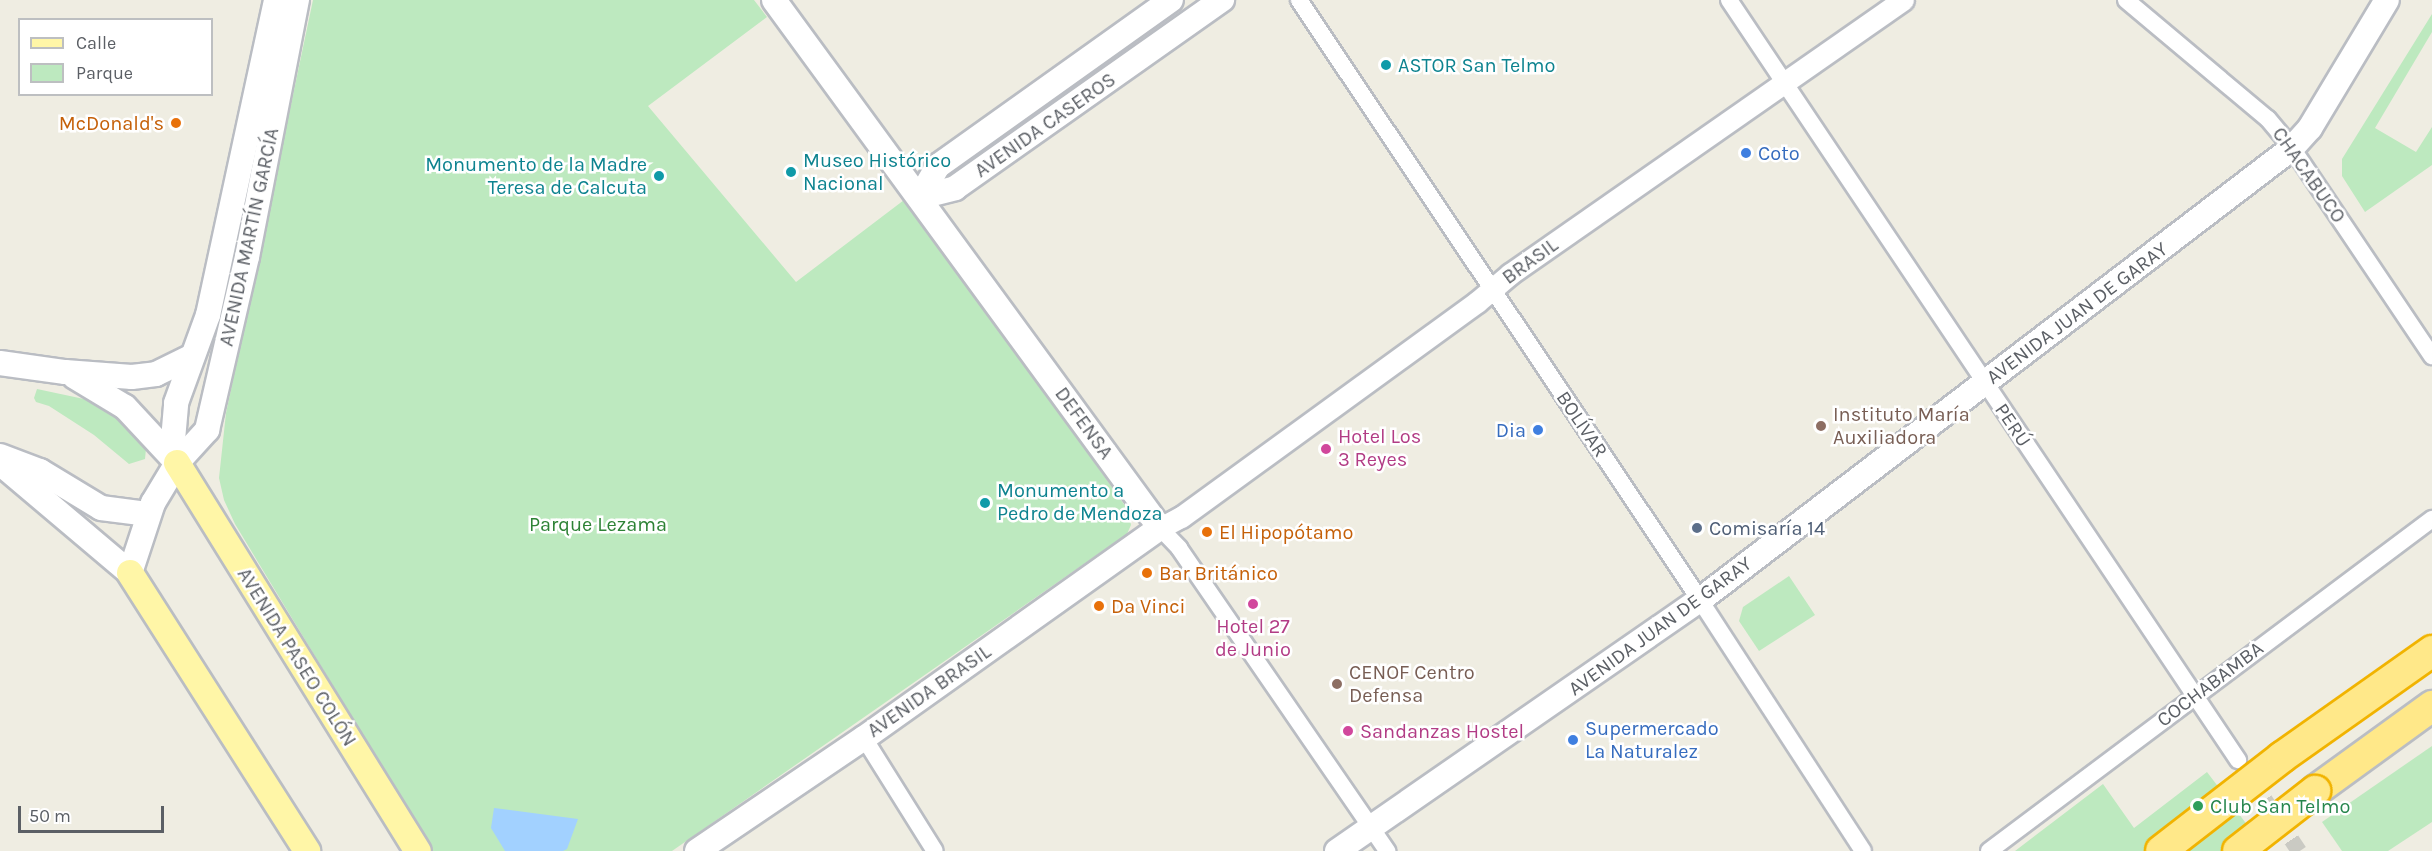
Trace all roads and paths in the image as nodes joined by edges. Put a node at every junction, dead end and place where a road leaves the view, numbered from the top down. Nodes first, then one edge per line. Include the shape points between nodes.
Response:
1 (276, 0) edge
2 (297, 0) edge
3 (774, 0) edge
4 (1172, 0) edge
5 (1222, 0) edge
6 (1299, 0) edge
7 (1729, 0) edge
8 (1903, 0) edge
9 (2126, 0) edge
10 (2387, 0) edge
11 (1785, 82) junction
12 (2292, 148) junction
13 (920, 197) junction
14 (1492, 289) junction
15 (2432, 356) edge
16 (191, 357) junction
17 (0, 363) edge
18 (65, 372) junction
19 (1986, 383) junction
20 (0, 456) edge
21 (0, 463) edge
22 (177, 463) junction
23 (147, 514) junction
24 (2432, 519) edge
25 (1160, 528) junction
26 (130, 573) junction
27 (1700, 600) junction
28 (2432, 651) edge
29 (2194, 695) junction
30 (2432, 706) edge
31 (864, 738) junction
32 (2238, 760) tunnel mouth
33 (1371, 827) junction
34 (308, 851) edge
35 (417, 851) edge
36 (697, 851) edge
37 (935, 851) edge
38 (1337, 851) edge
39 (1387, 851) edge
40 (1863, 851) edge
41 (1989, 851) edge
42 (2161, 851) edge
43 (2238, 851) edge

1 - 16 main road, AVENIDA MARTÍN GARCÍA via 208,315
2 - 22 main road, AVENIDA MARTÍN GARCÍA via 247,257 207,429
3 - 13 main road, DEFENSA
4 - 13 main road, AVENIDA CASEROS via 938,166
5 - 13 main road, AVENIDA CASEROS via 955,188
6 - 14 street, BOLÍVAR
7 - 11 street, PERÚ
8 - 11 street, BRASIL
9 - 12 street, CHACABUCO via 2268,119
10 - 12 main road, AVENIDA JUAN DE GARAY via 2310,128
11 - 14 street, BRASIL
11 - 19 street, PERÚ
12 - 15 street, CHACABUCO
12 - 19 main road, AVENIDA JUAN DE GARAY
13 - 25 main road, DEFENSA
14 - 25 street, BRASIL
14 - 27 street, BOLÍVAR
16 - 18 main road via 144,376
16 - 22 main road, AVENIDA MARTÍN GARCÍA via 176,403 173,440
17 - 18 main road
18 - 22 main road via 125,407
19 - 27 main road, AVENIDA JUAN DE GARAY
19 - 29 street, PERÚ
20 - 23 main road via 40,471 102,508
21 - 26 main road
22 - 23 main road, AVENIDA MARTÍN GARCÍA
22 - 35 main road, AVENIDA PASEO COLÓN
23 - 26 main road, AVENIDA MARTÍN GARCÍA
24 - 29 street, COCHABAMBA
25 - 31 main road, AVENIDA BRASIL
25 - 33 street, DEFENSA via 1179,548
26 - 34 main road
27 - 33 main road, AVENIDA JUAN DE GARAY
27 - 40 street, BOLÍVAR
28 - 42 highway, bridge via 2291,750
29 - 32 street, PERÚ
29 - 41 street, COCHABAMBA
30 - 43 highway, bridge
31 - 36 main road, AVENIDA BRASIL
31 - 37 street
33 - 38 main road, AVENIDA JUAN DE GARAY
33 - 39 street, DEFENSA

